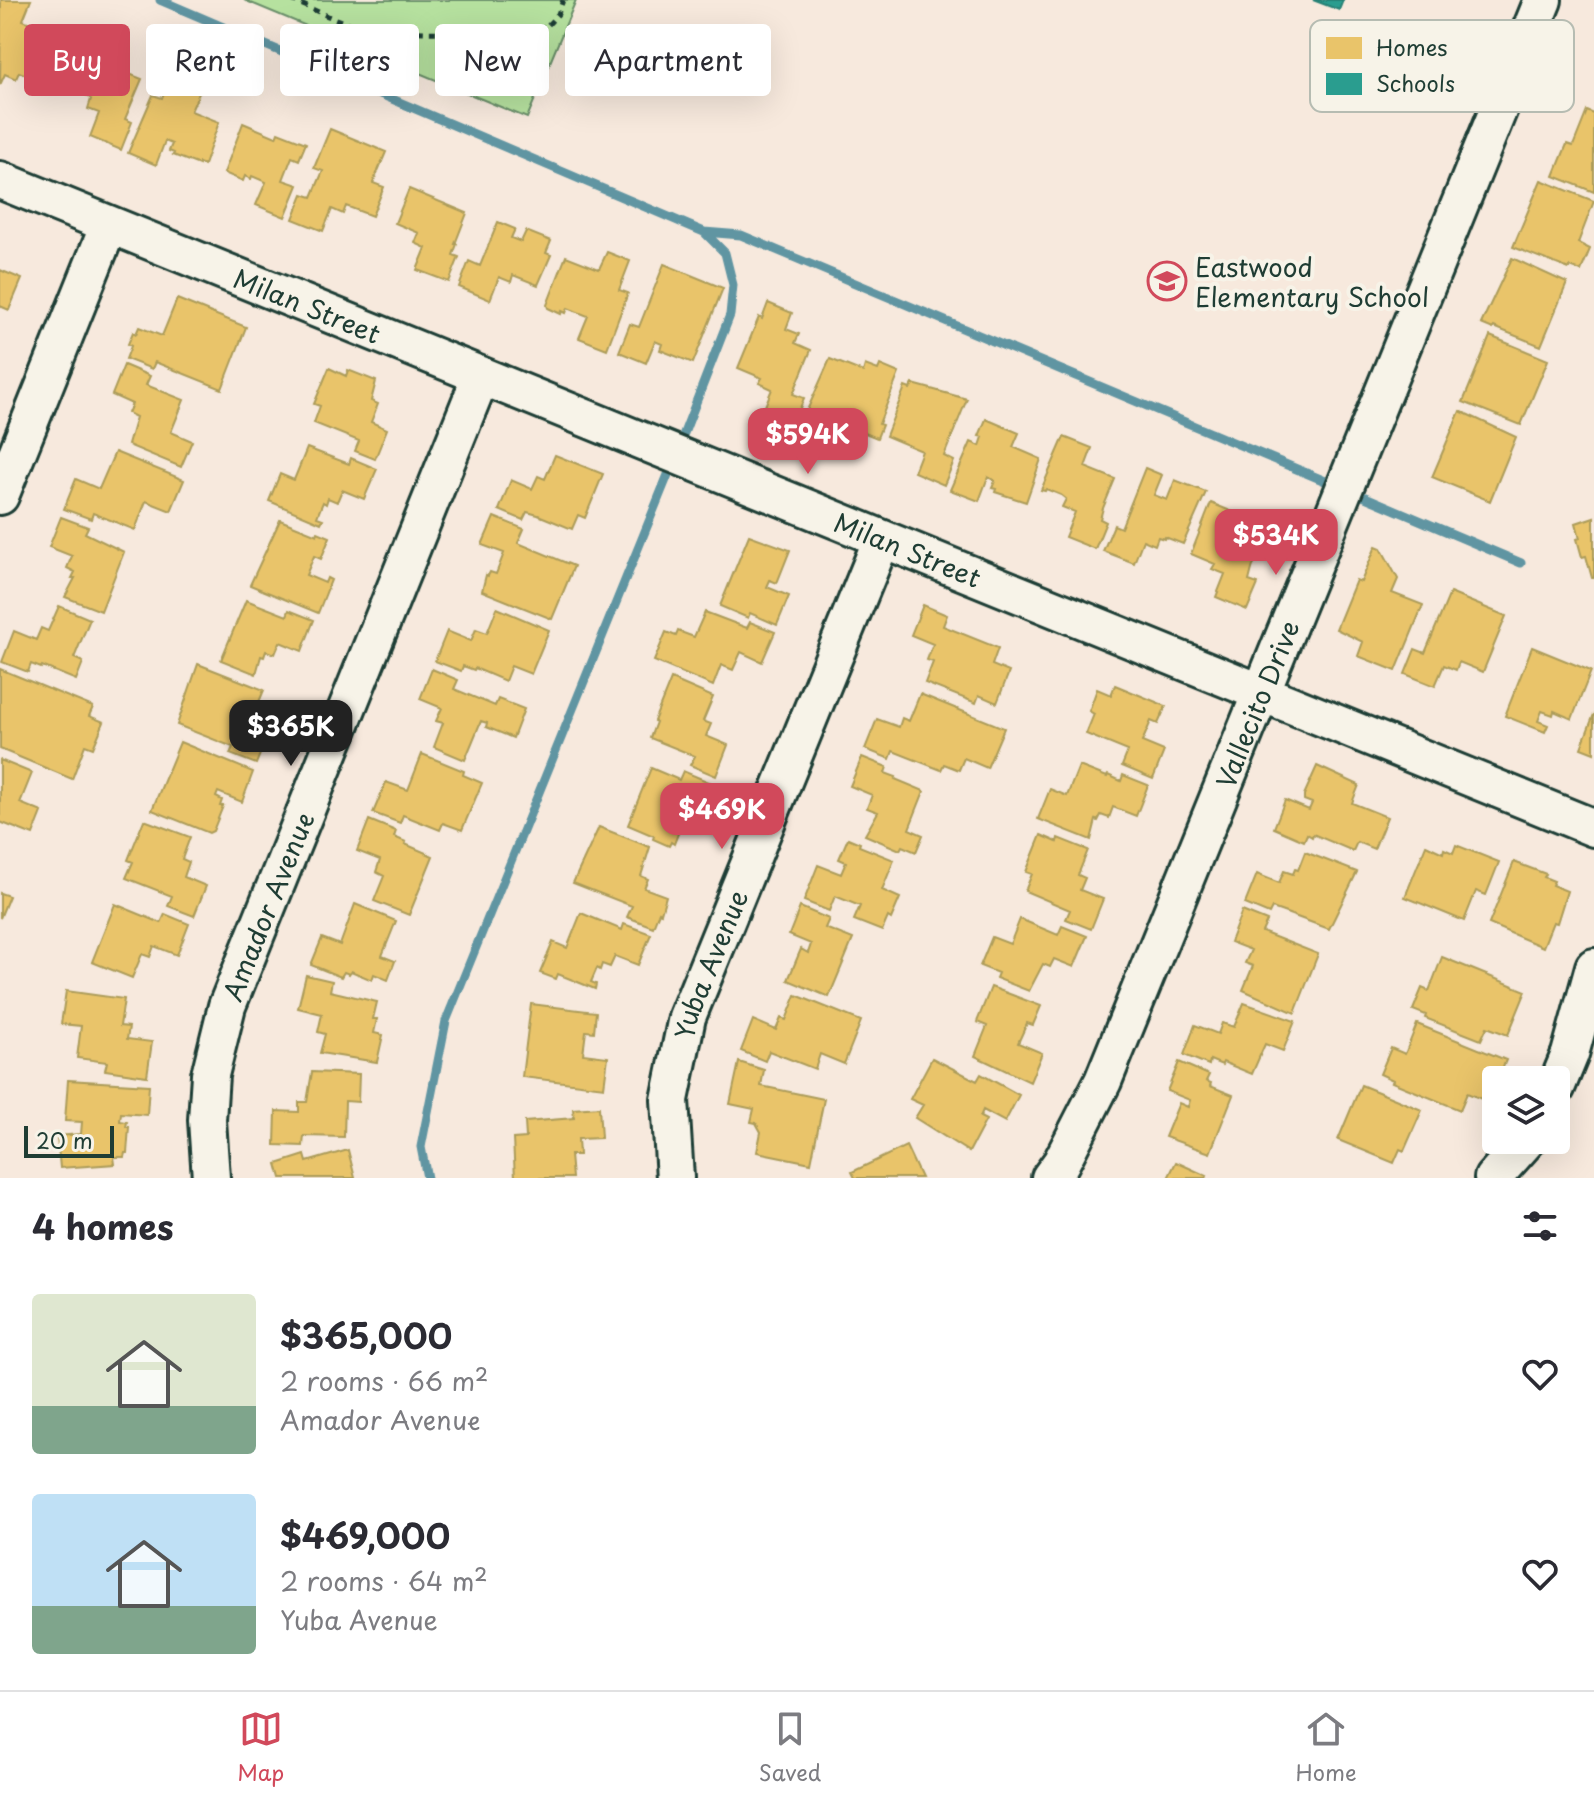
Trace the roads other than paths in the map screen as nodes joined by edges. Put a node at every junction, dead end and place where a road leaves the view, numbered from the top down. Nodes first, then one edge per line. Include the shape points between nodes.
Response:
1 (1543, 0) edge
2 (1535, 20) edge
3 (1497, 112) edge
4 (0, 180) edge
5 (109, 225) junction
6 (481, 376) junction
7 (0, 496) edge
8 (882, 539) junction
9 (1261, 693) junction
10 (1594, 828) edge
11 (1594, 967) edge
12 (1565, 1066) edge
13 (1514, 1154) edge
14 (211, 1178) edge
15 (675, 1178) edge
16 (1050, 1178) edge
17 (1493, 1178) edge

1 - 2 street, Vallecito Drive
3 - 9 street, Vallecito Drive
4 - 5 street, Milan Street
5 - 6 street, Milan Street
5 - 7 street
6 - 8 street, Milan Street
6 - 14 street, Amador Avenue via 227,1006 210,1075
8 - 9 street, Milan Street
8 - 15 street, Yuba Avenue via 687,1017 670,1100
9 - 10 street, Milan Street
9 - 16 street, Vallecito Drive via 1103,1081
11 - 12 street
13 - 17 street

